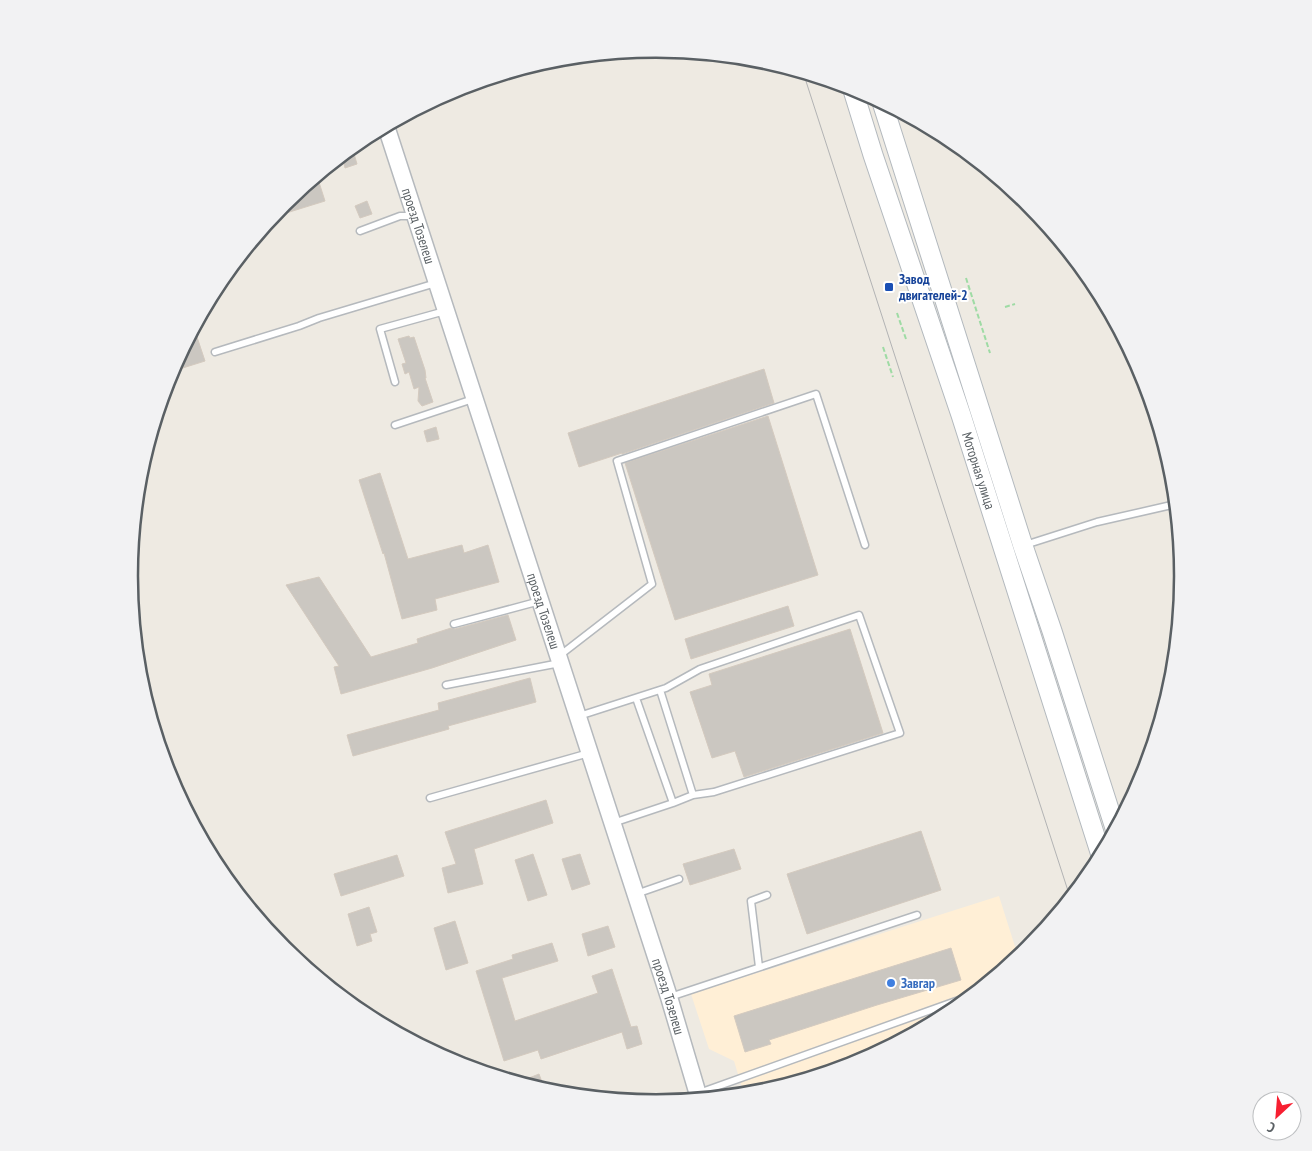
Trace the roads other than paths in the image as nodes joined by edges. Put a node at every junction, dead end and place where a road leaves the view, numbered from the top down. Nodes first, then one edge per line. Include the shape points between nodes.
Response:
1 (855, 98) edge
2 (885, 111) edge
3 (388, 133) edge
4 (415, 216) junction
5 (360, 231) dead end
6 (437, 283) junction
7 (446, 310) junction
8 (215, 352) dead end
9 (395, 382) dead end
10 (475, 399) junction
11 (395, 425) dead end
12 (1170, 505) edge
13 (865, 545) dead end
14 (1023, 546) junction
15 (540, 601) junction
16 (454, 624) dead end
17 (1052, 631) junction
18 (1031, 637) junction
19 (559, 660) junction
20 (446, 685) dead end
21 (660, 690) junction
22 (636, 698) junction
23 (578, 717) junction
24 (590, 753) junction
25 (693, 795) junction
26 (430, 798) dead end
27 (673, 803) junction
28 (1113, 821) edge
29 (612, 823) junction
30 (1098, 846) edge
31 (679, 879) dead end
32 (635, 894) junction
33 (767, 895) dead end
34 (917, 915) dead end
35 (759, 967) junction
36 (668, 997) junction
37 (945, 1005) edge
38 (716, 1090) edge
39 (698, 1091) edge

1 - 18 main road, Моторная улица
2 - 14 main road, Моторная улица
3 - 4 street, проезд Тозелеш
4 - 5 lane via 400,216
4 - 6 street, проезд Тозелеш
6 - 7 street, проезд Тозелеш
6 - 8 lane
7 - 9 lane via 380,329
7 - 10 street, проезд Тозелеш
10 - 11 lane
10 - 15 street, проезд Тозелеш
12 - 14 lane via 1097,522
13 - 19 lane via 816,394 617,461 652,584
14 - 17 main road, Моторная улица
15 - 16 lane
15 - 19 street, проезд Тозелеш
17 - 18 main road
17 - 28 main road, Моторная улица
18 - 30 main road, Моторная улица
19 - 20 lane
19 - 23 street, проезд Тозелеш
21 - 22 lane
21 - 25 lane
21 - 25 lane via 700,669 859,615 900,733 714,792
22 - 23 lane
22 - 27 lane
23 - 24 street, проезд Тозелеш
24 - 26 lane
24 - 29 street, проезд Тозелеш
25 - 27 lane
27 - 29 lane
29 - 32 street, проезд Тозелеш
31 - 32 lane
32 - 36 street, проезд Тозелеш
33 - 35 lane via 752,901
34 - 35 lane
35 - 36 lane
36 - 39 street, проезд Тозелеш
37 - 38 lane

